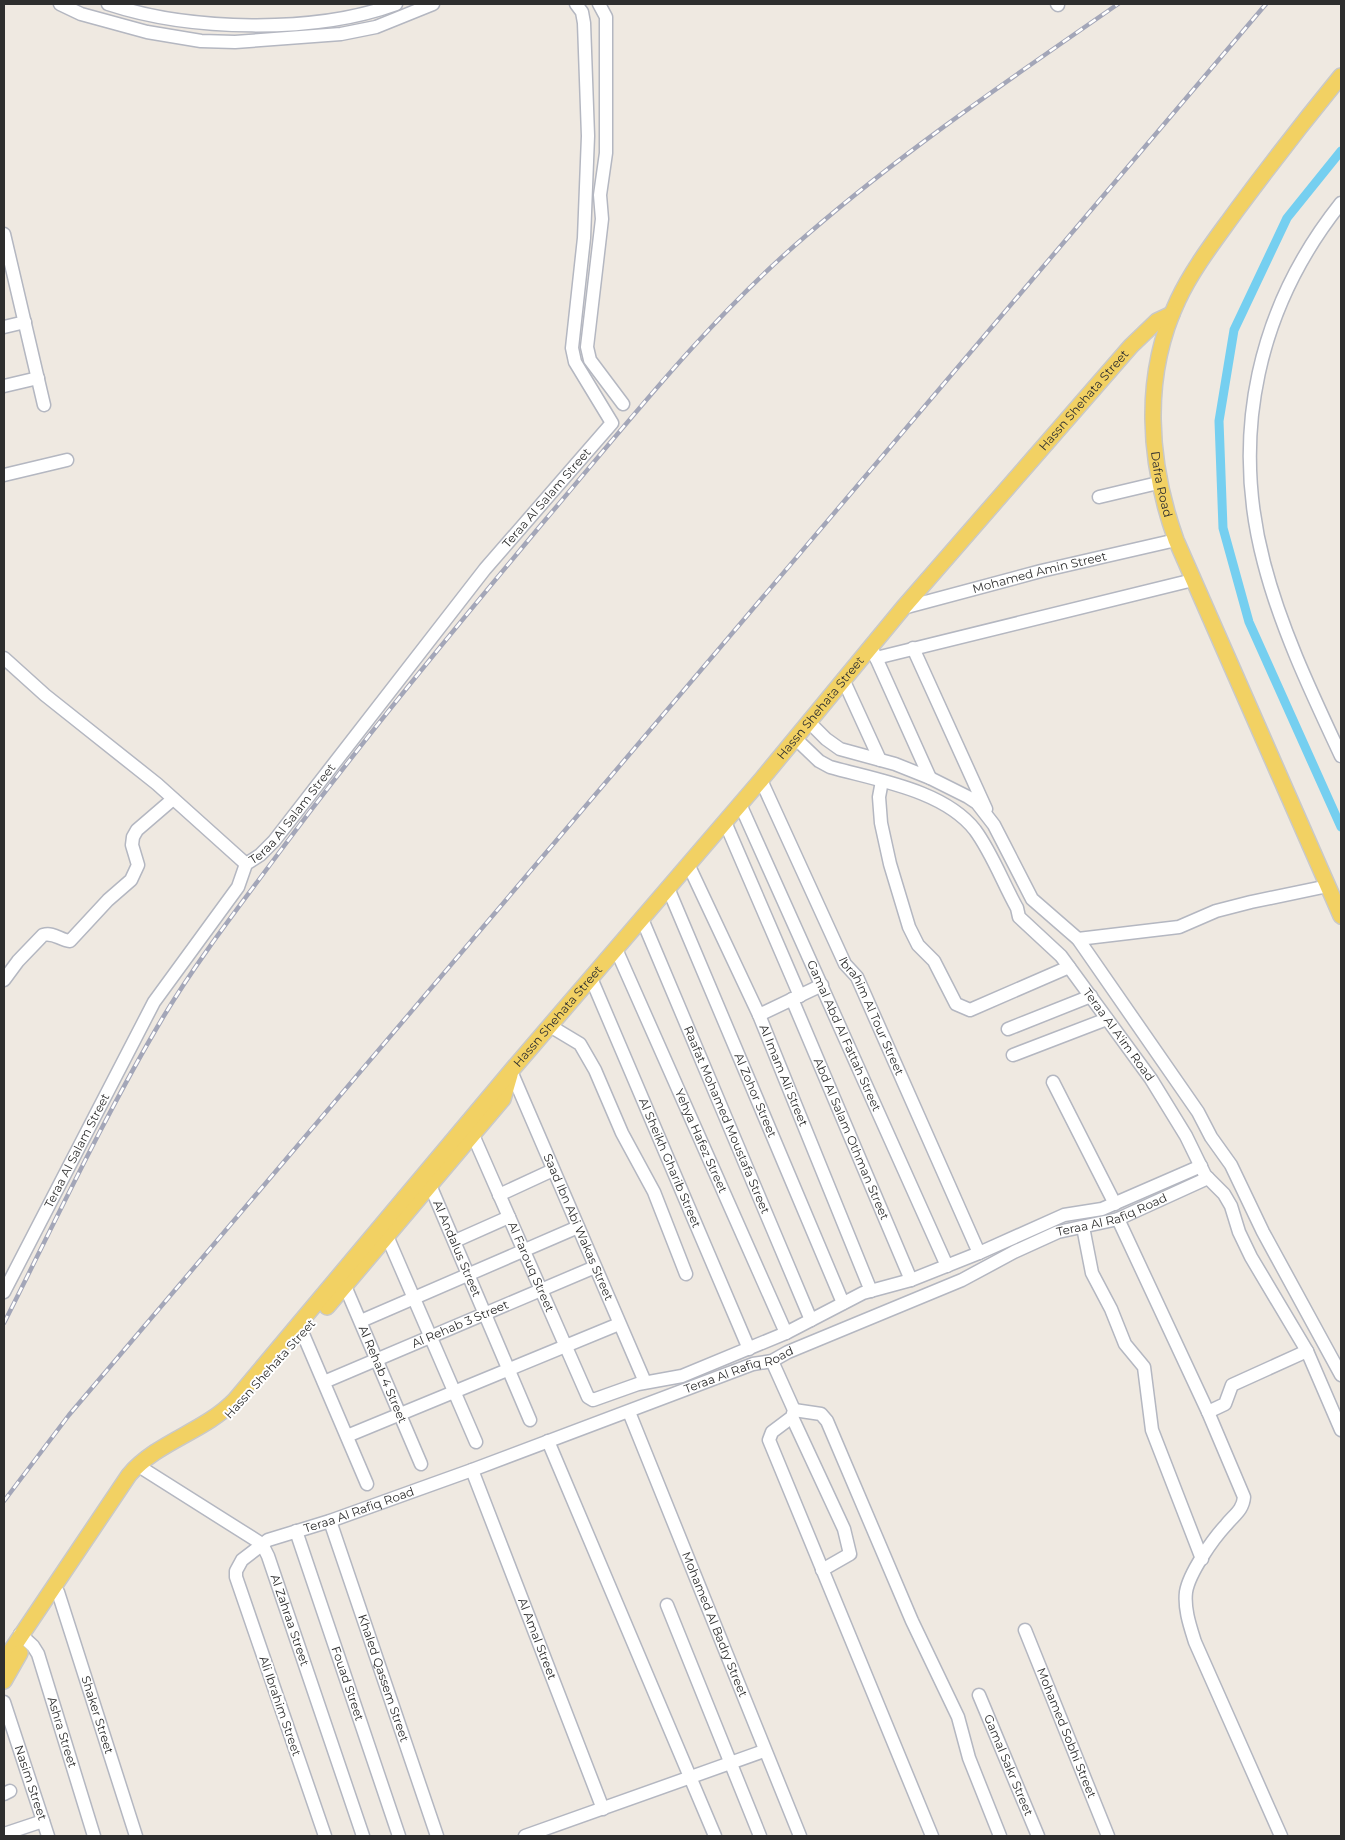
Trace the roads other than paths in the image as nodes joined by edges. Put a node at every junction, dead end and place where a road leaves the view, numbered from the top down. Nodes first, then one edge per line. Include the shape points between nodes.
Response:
1 (60, 4) edge
2 (108, 4) edge
3 (396, 4) edge
4 (433, 4) edge
5 (576, 4) edge
6 (599, 4) edge
7 (1341, 76) edge
8 (1341, 203) edge
9 (4, 234) edge
10 (6, 256) edge
11 (17, 290) junction
12 (4, 293) edge
13 (1172, 314) junction
14 (25, 322) junction
15 (4, 327) edge
16 (1131, 346) junction
17 (1161, 350) junction
18 (38, 378) junction
19 (4, 386) edge
20 (623, 404) dead end
21 (44, 405) dead end
22 (67, 460) dead end
23 (4, 475) edge
24 (1158, 483) junction
25 (1099, 497) dead end
26 (1176, 540) junction
27 (1193, 580) junction
28 (903, 608) junction
29 (914, 648) junction
30 (874, 652) junction
31 (4, 658) edge
32 (843, 679) junction
33 (809, 722) junction
34 (796, 739) junction
35 (1341, 756) edge
36 (880, 760) junction
37 (930, 778) junction
38 (761, 780) junction
39 (882, 781) junction
40 (173, 799) junction
41 (740, 804) junction
42 (725, 822) junction
43 (994, 825) junction
44 (246, 864) junction
45 (688, 864) junction
46 (1328, 886) junction
47 (668, 888) junction
48 (1341, 916) edge
49 (642, 919) junction
50 (1078, 939) junction
51 (616, 949) junction
52 (1069, 968) junction
53 (591, 978) junction
54 (4, 980) edge
55 (822, 985) junction
56 (1091, 996) junction
57 (796, 998) junction
58 (759, 1015) junction
59 (1108, 1019) junction
60 (550, 1026) junction
61 (1008, 1029) dead end
62 (1013, 1055) dead end
63 (510, 1071) junction
64 (1054, 1082) dead end
65 (473, 1135) junction
66 (1201, 1166) junction
67 (553, 1170) junction
68 (1208, 1178) junction
69 (430, 1185) junction
70 (499, 1195) junction
71 (1115, 1204) junction
72 (509, 1217) junction
73 (1118, 1219) junction
74 (578, 1227) junction
75 (1082, 1227) junction
76 (387, 1236) junction
77 (455, 1241) junction
78 (523, 1250) junction
79 (979, 1253) junction
80 (947, 1266) junction
81 (595, 1267) junction
82 (469, 1274) junction
83 (686, 1274) dead end
84 (912, 1280) junction
85 (345, 1286) junction
86 (541, 1290) junction
87 (871, 1291) junction
88 (4, 1292) edge
89 (414, 1298) junction
90 (843, 1303) junction
91 (485, 1314) junction
92 (811, 1320) junction
93 (361, 1321) junction
94 (619, 1324) junction
95 (786, 1333) junction
96 (303, 1334) junction
97 (431, 1337) junction
98 (565, 1346) junction
99 (749, 1349) junction
100 (1307, 1351) junction
101 (377, 1360) junction
102 (772, 1361) junction
103 (509, 1369) junction
104 (1341, 1375) edge
105 (324, 1382) junction
106 (644, 1382) junction
107 (454, 1392) junction
108 (588, 1397) joint
109 (629, 1412) junction
110 (1208, 1412) junction
111 (400, 1414) junction
112 (793, 1414) junction
113 (530, 1420) dead end
114 (1341, 1430) edge
115 (347, 1436) junction
116 (548, 1440) junction
117 (476, 1442) dead end
118 (421, 1464) dead end
119 (142, 1468) junction
120 (472, 1470) junction
121 (367, 1484) dead end
122 (330, 1521) junction
123 (296, 1531) junction
124 (262, 1544) junction
125 (84, 1548) junction
126 (1202, 1559) junction
127 (822, 1570) junction
128 (236, 1577) joint
129 (58, 1592) junction
130 (667, 1605) dead end
131 (1025, 1630) dead end
132 (24, 1637) junction
133 (4, 1661) edge
134 (4, 1681) edge
135 (978, 1695) dead end
136 (4, 1702) edge
137 (764, 1751) junction
138 (730, 1763) junction
139 (691, 1777) junction
140 (603, 1809) junction
141 (43, 1821) junction
142 (4, 1834) edge
143 (48, 1836) edge
144 (94, 1836) edge
145 (136, 1836) edge
146 (325, 1836) edge
147 (363, 1836) edge
148 (399, 1836) edge
149 (437, 1836) edge
150 (525, 1836) edge
151 (715, 1836) edge
152 (760, 1836) edge
153 (800, 1836) edge
154 (932, 1836) edge
155 (1000, 1836) edge
156 (1038, 1836) edge
157 (1108, 1836) edge
158 (1281, 1836) edge

1 - 4 street via 81,14 147,32 200,41 235,42 341,34 376,27
2 - 3 street via 180,21 232,24 340,19
5 - 44 street, Teraa Al Salam Street via 584,23 588,136 584,238 572,348 575,362 612,423 485,569 274,841
6 - 20 street via 606,17 606,153 600,195 601,238 586,347 590,360
7 - 13 main road, Dafra Road via 1275,157 1206,252
8 - 35 street via 1294,276 1269,335 1252,402 1249,464 1264,564 1304,671
9 - 10 street
10 - 11 street
11 - 12 street
11 - 14 street
13 - 16 main road, Hassn Shehata Street via 1157,322
13 - 17 main road, Dafra Road
14 - 15 street
14 - 18 street
16 - 17 main road, Hassn Shehata Street via 1147,344
16 - 28 main road, Hassn Shehata Street
17 - 24 main road, Dafra Road via 1152,424
18 - 19 street
18 - 21 street
22 - 23 street
24 - 25 street
24 - 26 main road, Dafra Road
26 - 27 main road, Dafra Road
26 - 28 street, Mohamed Amin Street via 1041,571
27 - 29 street
27 - 46 main road, Dafra Road
28 - 30 main road, Hassn Shehata Street
29 - 30 street
29 - 43 street
30 - 32 main road, Hassn Shehata Street
30 - 37 street
31 - 40 street via 26,680
32 - 33 main road, Hassn Shehata Street
32 - 36 street
33 - 34 main road, Hassn Shehata Street
33 - 36 street, Teraa Al A'im Road via 840,749
34 - 38 main road, Hassn Shehata Street
34 - 39 street, Teraa Al A'im Road via 830,767
36 - 37 street, Teraa Al A'im Road
37 - 43 street, Teraa Al A'im Road via 968,797
38 - 41 main road, Hassn Shehata Street
38 - 79 street, Ibrahim Al Tour Street via 845,964 857,977
39 - 52 street, Teraa Al A'im Road via 928,797 952,809 971,825 1019,917 1061,956
39 - 52 street via 879,797 881,823 909,927 918,945 934,960 956,1004 970,1010
40 - 44 street
40 - 54 street via 133,837 138,865 131,880 70,942 55,935 43,935
41 - 42 main road, Hassn Shehata Street
41 - 55 street, Gamal Abd Al Fattah Street
42 - 45 main road, Hassn Shehata Street
42 - 57 street, Abd Al Salam Othman Street
43 - 50 street, Teraa Al A'im Road via 1032,898
44 - 88 street, Teraa Al Salam Street via 238,887 154,1002
45 - 47 main road, Hassn Shehata Street
45 - 58 street, Al Imam Ali Street
46 - 48 main road, Dafra Road
46 - 50 street via 1250,902 1179,927
47 - 49 main road, Hassn Shehata Street
47 - 90 street, Al Zohor Street
49 - 51 main road, Hassn Shehata Street
49 - 92 street, Raafat Mohamed Moustafa Street
50 - 104 street, Teraa Al A'im Road via 1174,1075 1231,1165 1263,1232
51 - 53 main road, Hassn Shehata Street
51 - 95 street, Yehya Hafez Street
52 - 56 street, Teraa Al A'im Road
53 - 60 main road, Hassn Shehata Street
53 - 99 street, Al Sheikh Gharib Street
55 - 57 street
55 - 80 street, Gamal Abd Al Fattah Street
56 - 59 street, Teraa Al A'im Road
56 - 61 street
57 - 58 street
57 - 84 street, Abd Al Salam Othman Street
58 - 87 street, Al Imam Ali Street
59 - 62 street
59 - 66 street, Teraa Al A'im Road via 1151,1079
60 - 63 main road, Hassn Shehata Street
60 - 83 street via 580,1044 595,1070 622,1133 654,1192
63 - 65 main road, Hassn Shehata Street via 503,1098
63 - 67 street, Saad Ibn Abi Wakas Street
63 - 119 main road, Hassn Shehata Street via 235,1400 216,1417 157,1450
64 - 71 street
65 - 69 main road, Hassn Shehata Street
65 - 70 street, Al Farouq Street
66 - 68 street, Teraa Al A'im Road
66 - 71 street, Teraa Al Rafiq Road
67 - 70 street
67 - 74 street, Saad Ibn Abi Wakas Street
68 - 73 street, Teraa Al Rafiq Road
68 - 100 street, Teraa Al A'im Road via 1228,1200 1250,1257
69 - 76 main road, Hassn Shehata Street
69 - 77 street, Al Andalus Street
70 - 72 street, Al Farouq Street
71 - 79 street, Teraa Al Rafiq Road via 1064,1214
72 - 77 street
72 - 78 street, Al Farouq Street
73 - 75 street, Teraa Al Rafiq Road
73 - 110 street
74 - 78 street
74 - 81 street, Saad Ibn Abi Wakas Street
75 - 102 street, Teraa Al Rafiq Road via 1058,1232 962,1280
75 - 126 street via 1092,1273 1125,1344 1144,1367 1152,1430
76 - 85 main road, Hassn Shehata Street
76 - 89 street
77 - 82 street, Al Andalus Street
78 - 82 street
78 - 86 street, Al Farouq Street
79 - 80 street, Teraa Al Rafiq Road
80 - 84 street, Teraa Al Rafiq Road
81 - 86 street, Al Rehab 3 Street
81 - 94 street, Saad Ibn Abi Wakas Street
82 - 89 street
82 - 91 street, Al Andalus Street
84 - 87 street, Teraa Al Rafiq Road
85 - 93 street, Al Rehab 4 Street
85 - 96 main road, Hassn Shehata Street
86 - 91 street, Al Rehab 3 Street
86 - 98 street, Al Farouq Street
87 - 90 street, Teraa Al Rafiq Road
89 - 93 street
89 - 97 street
90 - 92 street, Teraa Al Rafiq Road
91 - 97 street, Al Rehab 3 Street
91 - 103 street, Al Andalus Street
92 - 95 street, Teraa Al Rafiq Road
93 - 101 street, Al Rehab 4 Street
94 - 98 street
94 - 106 street, Saad Ibn Abi Wakas Street
95 - 99 street, Teraa Al Rafiq Road
96 - 105 street
96 - 119 main road, Hassn Shehata Street via 227,1418
97 - 101 street, Al Rehab 3 Street
97 - 107 street
98 - 103 street
98 - 108 street, Al Farouq Street
99 - 106 street, Teraa Al Rafiq Road via 675,1378
100 - 110 street via 1232,1386 1224,1404
100 - 114 street, Teraa Al A'im Road
101 - 105 street, Al Rehab 3 Street
101 - 111 street, Al Rehab 4 Street
102 - 109 street, Teraa Al Rafiq Road via 753,1364
102 - 112 street
103 - 107 street
103 - 113 street, Al Andalus Street
105 - 115 street
106 - 108 street, Teraa Al Rafiq Road via 598,1399
107 - 111 street
107 - 117 street
109 - 116 street, Teraa Al Rafiq Road
109 - 137 street, Mohamed Al Badry Street
110 - 126 street via 1244,1496 1244,1505
111 - 115 street
111 - 118 street, Al Rehab 4 Street
112 - 127 street via 772,1432 769,1440
112 - 127 street via 844,1529 850,1554
112 - 155 street via 821,1414 827,1421 912,1621 958,1717 968,1758
115 - 121 street
116 - 120 street, Teraa Al Rafiq Road
116 - 139 street
119 - 124 street
119 - 125 main road, Hassn Shehata Street
120 - 122 street, Teraa Al Rafiq Road
120 - 140 street, Al Amal Street
122 - 123 street, Teraa Al Rafiq Road
122 - 149 street, Khaled Qassem Street
123 - 124 street, Teraa Al Rafiq Road
123 - 148 street, Fouad Street
124 - 128 street, Teraa Al Rafiq Road via 242,1560
124 - 147 street, Al Zahraa Street
125 - 129 main road, Hassn Shehata Street
125 - 132 main road, Hassn Shehata Street
126 - 158 street via 1186,1592 1195,1642
127 - 154 street
128 - 146 street, Ali Ibrahim Street
129 - 132 main road, Hassn Shehata Street
129 - 145 street, Shaker Street
130 - 138 street
131 - 157 street, Mohamed Sobhi Street
132 - 133 main road, Hassn Shehata Street
132 - 134 main road, Hassn Shehata Street
132 - 144 street, Ashra Street via 38,1654
135 - 156 street, Gamal Sakr Street
136 - 141 street, Nasim Street
137 - 138 street
137 - 153 street, Mohamed Al Badry Street
138 - 139 street
138 - 152 street
139 - 140 street
139 - 151 street
140 - 150 street
141 - 142 street
141 - 143 street, Nasim Street

